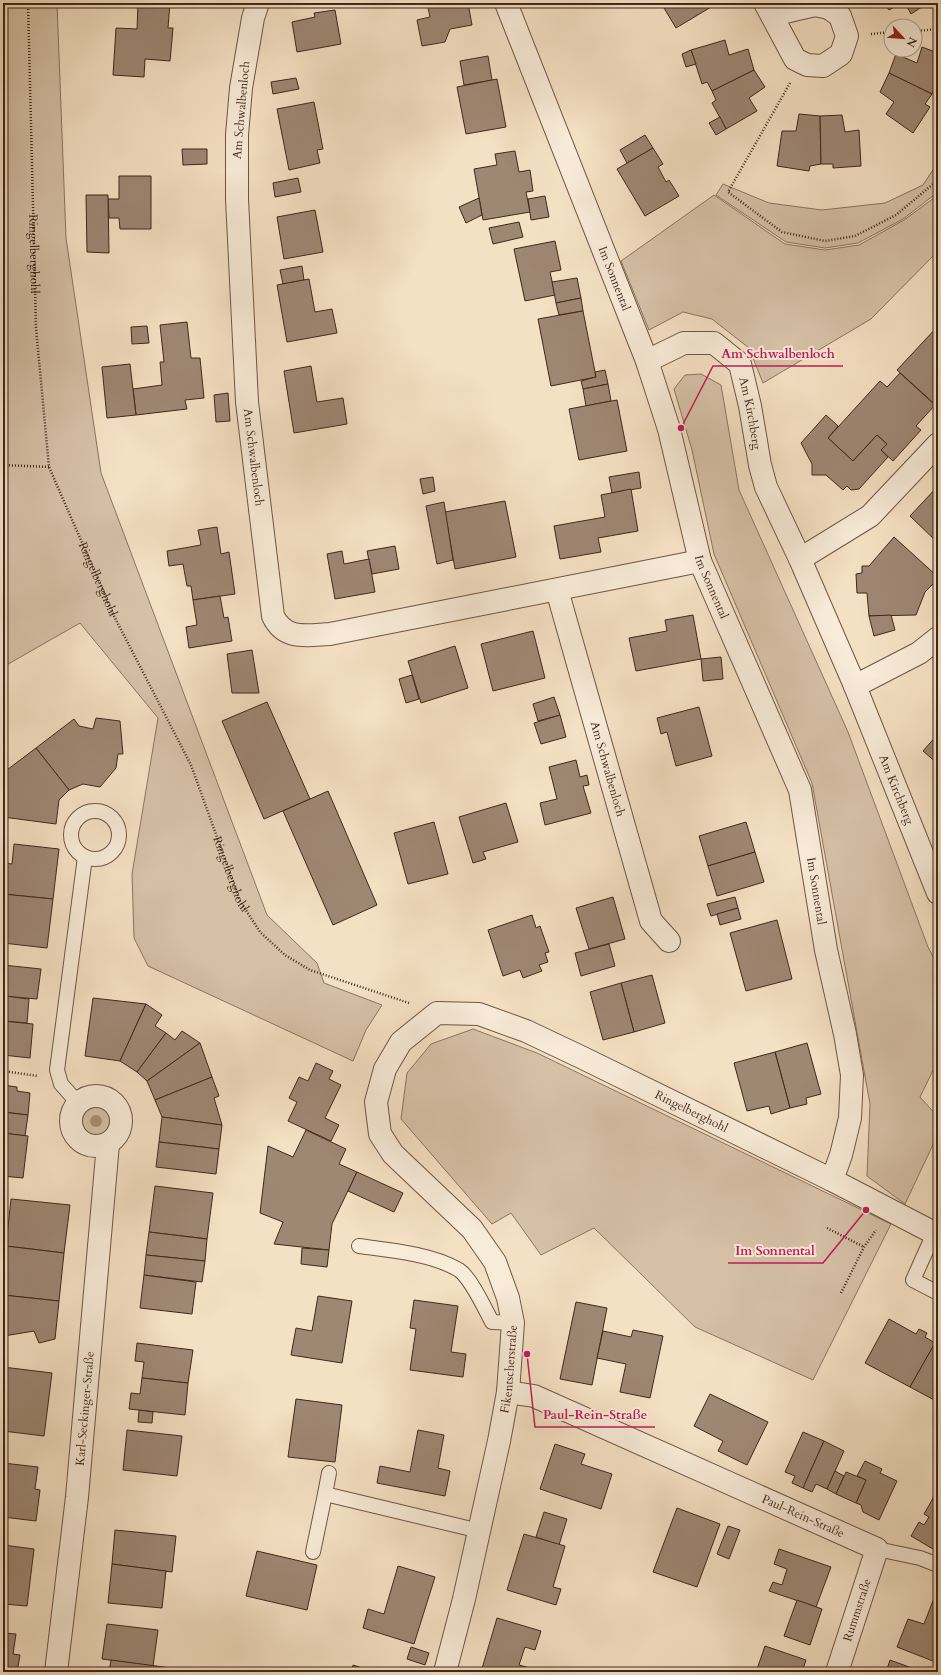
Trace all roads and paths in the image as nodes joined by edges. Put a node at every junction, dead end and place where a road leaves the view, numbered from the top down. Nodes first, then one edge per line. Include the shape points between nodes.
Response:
1 (28, 3) edge
2 (258, 3) edge
3 (506, 3) edge
4 (769, 9) edge
5 (938, 29) edge
6 (923, 30) edge
7 (802, 62) junction
8 (938, 177) edge
9 (647, 362) junction
10 (938, 444) edge
11 (3, 465) edge
12 (49, 467) junction
13 (800, 559) junction
14 (700, 561) junction
15 (557, 590) junction
16 (938, 638) edge
17 (854, 686) junction
18 (85, 857) dead end
19 (938, 892) edge
20 (669, 941) dead end
21 (437, 1013) junction
22 (3, 1071) edge
23 (60, 1079) junction
24 (78, 1103) junction
25 (108, 1144) junction
26 (832, 1180) junction
27 (889, 1210) junction
28 (827, 1228) dead end
29 (936, 1234) edge
30 (359, 1246) dead end
31 (864, 1247) junction
32 (841, 1293) dead end
33 (938, 1293) edge
34 (513, 1323) junction
35 (508, 1392) junction
36 (329, 1473) dead end
37 (325, 1494) junction
38 (480, 1531) junction
39 (877, 1548) junction
40 (313, 1552) dead end
41 (938, 1565) edge
42 (56, 1672) edge
43 (445, 1672) edge
44 (837, 1672) edge

1 - 12 path, Ringelberghohl via 36,328
2 - 15 street, Am Schwalbenloch via 241,88 237,135 237,198 247,402 274,616 277,623 283,630 292,634 330,634
3 - 9 street, Im Sonnental
4 - 7 street via 795,59
4 - 7 street via 815,5 829,8 840,16 847,36 841,54 823,66 807,65
5 - 6 path
7 - 8 path via 728,192 782,232 825,241 855,236 896,215
9 - 13 street, Am Kirchberg via 684,343 714,343 740,364 766,487
9 - 14 street, Im Sonnental via 669,429
10 - 13 street via 870,516
11 - 12 path
12 - 21 path, Ringelberghohl via 115,618 191,765 240,901 260,932 285,954 310,970
13 - 17 street, Am Kirchberg
14 - 15 street, Am Schwalbenloch
14 - 26 street, Im Sonnental via 800,790 826,950 852,1075 850,1118
15 - 20 street, Am Schwalbenloch via 651,921
16 - 17 street via 919,653
17 - 19 street, Am Kirchberg
18 - 23 lane via 57,1070
21 - 26 street, Ringelberghohl via 479,1014 526,1032
21 - 34 street, Fikentscherstraße via 401,1042 386,1069 376,1102 380,1134 393,1154 472,1229 495,1262 508,1298
22 - 23 path
23 - 24 lane via 61,1084
24 - 25 street via 71,1117 78,1139 92,1147
24 - 25 street via 90,1097 103,1097 117,1106 121,1119 120,1132
25 - 42 street, Karl-Seckinger-Straße via 77,1497
26 - 27 street, Ringelberghohl
27 - 29 street, Ringelberghohl
27 - 31 path
28 - 31 path
29 - 33 lane via 913,1280
30 - 34 lane via 431,1258 460,1271 476,1292 492,1322
31 - 32 path
34 - 35 street, Fikentscherstraße
35 - 38 street, Fikentscherstraße
35 - 39 street, Paul-Rein-Straße via 534,1396
36 - 37 lane
37 - 38 lane
37 - 40 lane
38 - 43 street, Fikentscherstraße
39 - 41 lane
39 - 44 street, Rummstraße

